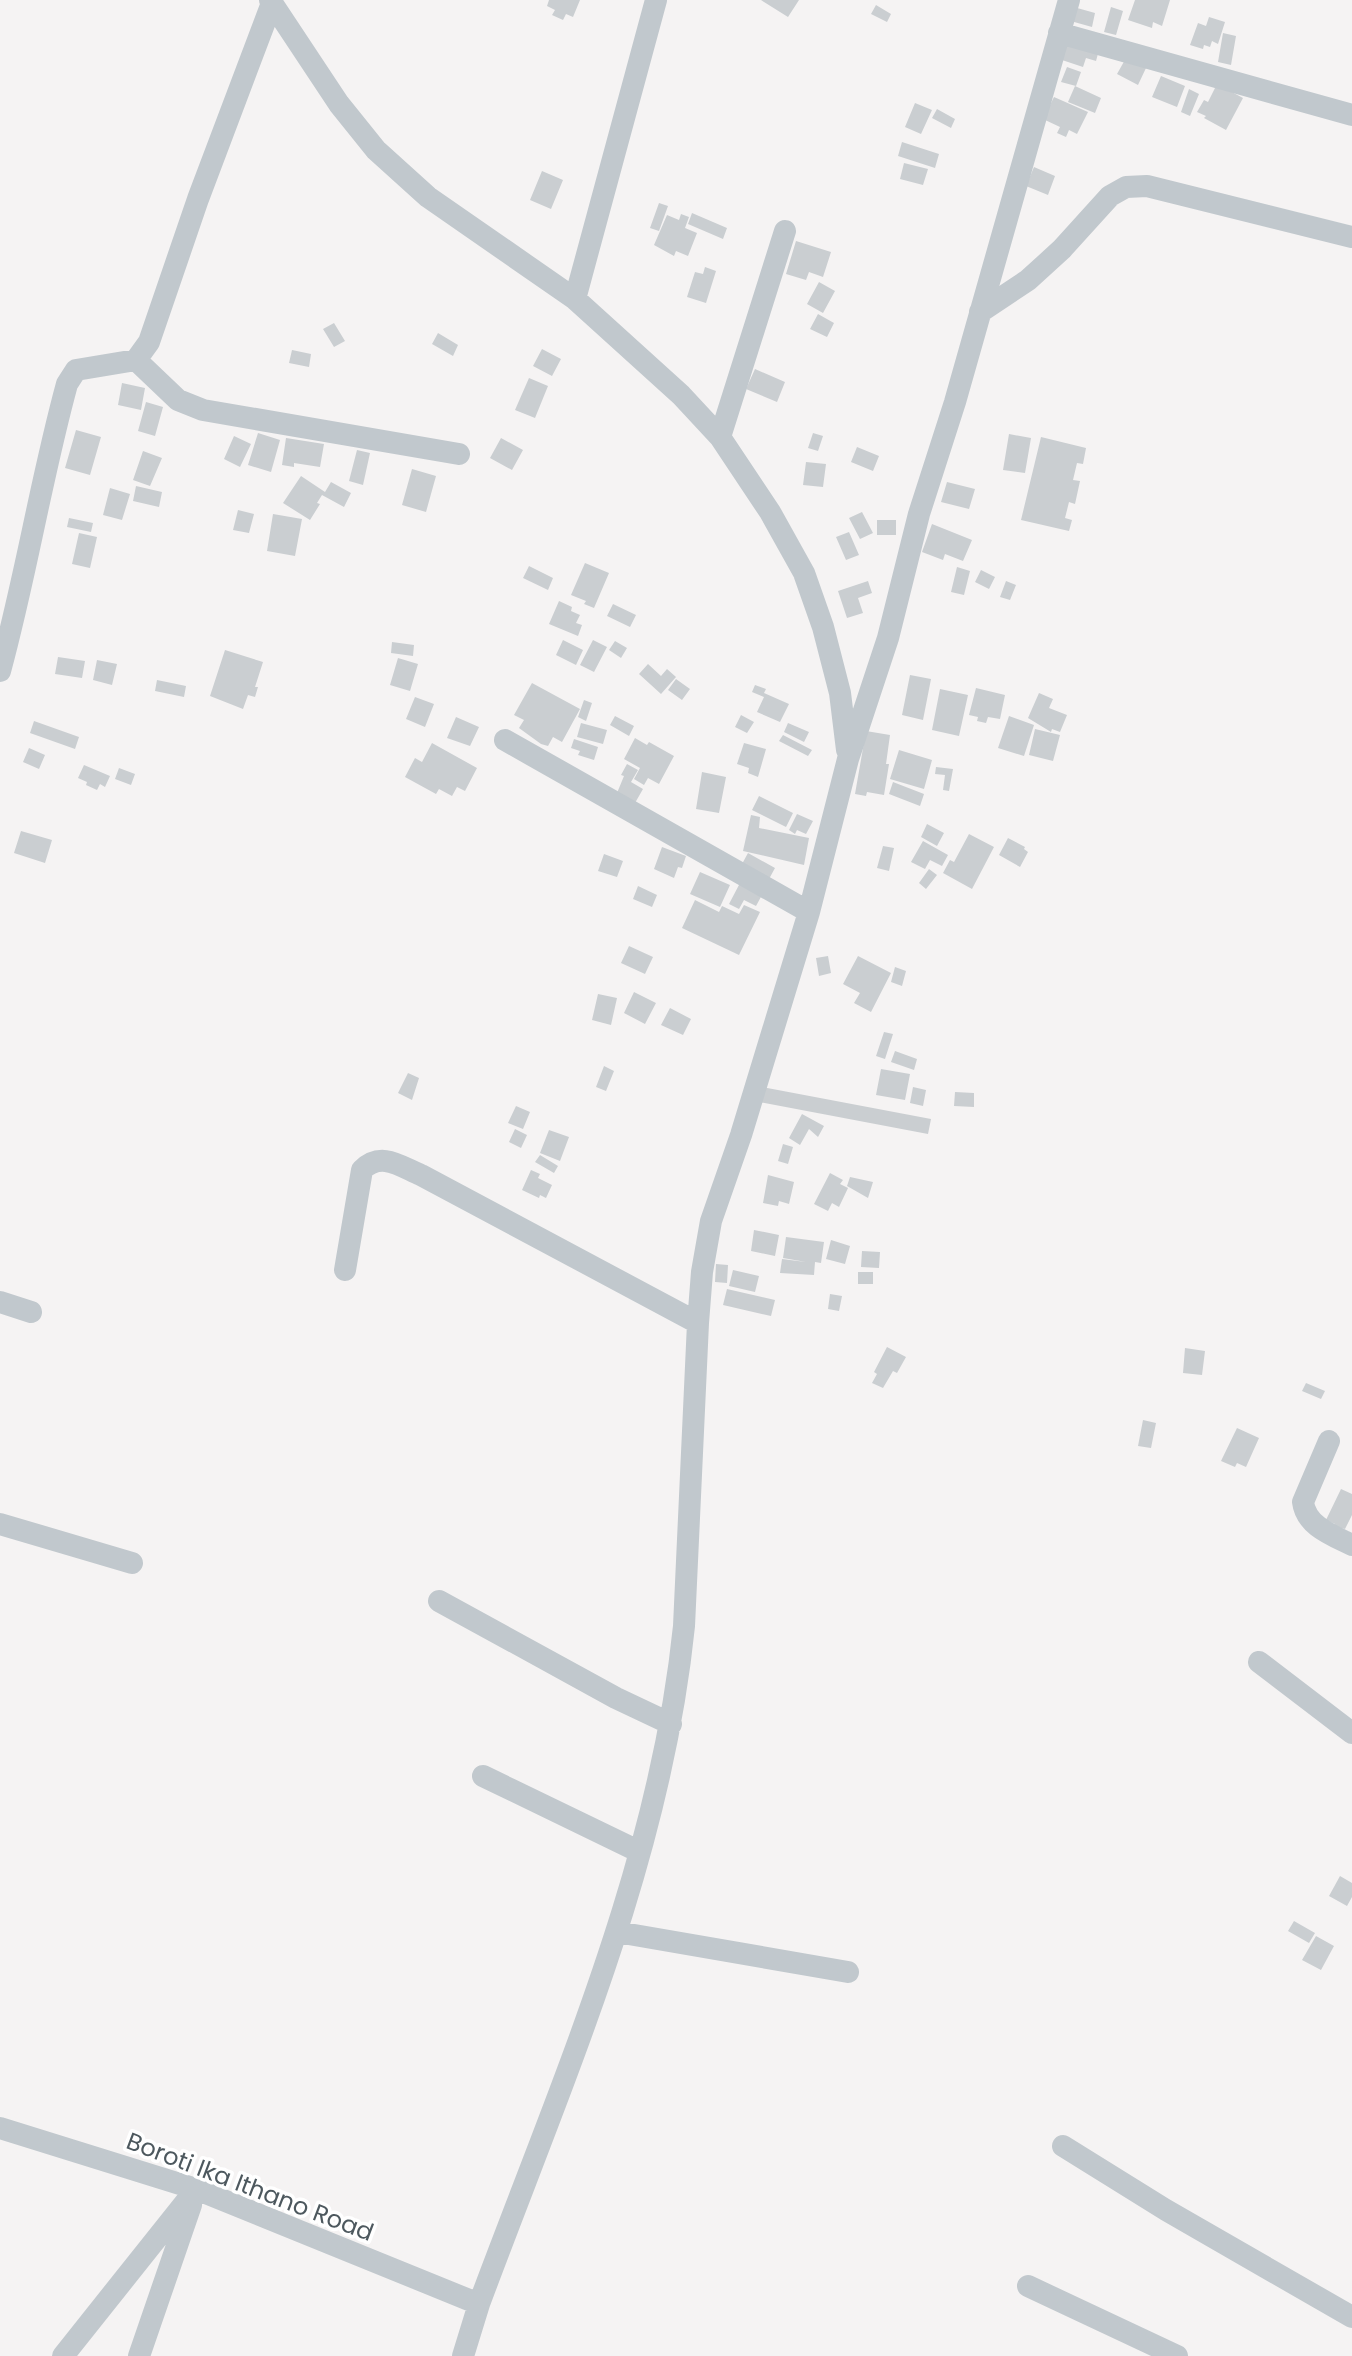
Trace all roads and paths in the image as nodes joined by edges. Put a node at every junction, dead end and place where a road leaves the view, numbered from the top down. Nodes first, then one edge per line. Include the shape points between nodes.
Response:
1 (656, 0) edge
2 (1069, 0) edge
3 (271, 2) edge
4 (1059, 33) junction
5 (1352, 115) edge
6 (785, 231) dead end
7 (1352, 237) edge
8 (575, 299) junction
9 (980, 312) junction
10 (136, 360) junction
11 (720, 437) junction
12 (459, 454) dead end
13 (0, 671) edge
14 (505, 740) dead end
15 (848, 759) junction
16 (809, 912) junction
17 (345, 1270) dead end
18 (0, 1302) edge
19 (31, 1312) dead end
20 (698, 1323) junction
21 (1329, 1441) dead end
22 (0, 1524) edge
23 (1352, 1545) edge
24 (132, 1563) dead end
25 (439, 1601) dead end
26 (1259, 1662) dead end
27 (671, 1724) junction
28 (1352, 1733) edge
29 (483, 1776) dead end
30 (640, 1852) junction
31 (617, 1932) junction
32 (848, 1972) dead end
33 (0, 2128) edge
34 (1063, 2146) dead end
35 (196, 2189) junction
36 (1028, 2286) dead end
37 (479, 2304) junction
38 (1352, 2317) edge
39 (63, 2356) edge
40 (139, 2356) edge
41 (463, 2356) edge
42 (1177, 2356) edge

1 - 8 street
2 - 4 street
3 - 8 street via 376,150 428,197
3 - 10 street via 149,342
4 - 5 street
4 - 9 street
6 - 11 street
7 - 9 street via 1147,186 1126,187 1110,196 1028,280
8 - 11 street
9 - 15 street via 888,638
10 - 12 street via 178,400 203,410
10 - 13 street via 76,370 67,384
11 - 15 street via 804,573 840,693
14 - 16 street
15 - 16 street
16 - 20 street via 711,1221
17 - 20 street via 362,1170 386,1159
18 - 19 street
20 - 27 street via 684,1626
21 - 23 street via 1303,1502 1304,1512
22 - 24 street
25 - 27 street
26 - 28 street
27 - 30 street
29 - 30 street
30 - 31 street
31 - 32 street
31 - 37 street
33 - 35 street, Boroti Ika Ithano Road
34 - 38 street
35 - 37 street, Boroti Ika Ithano Road
35 - 39 street
35 - 40 street
36 - 42 street
37 - 41 street

